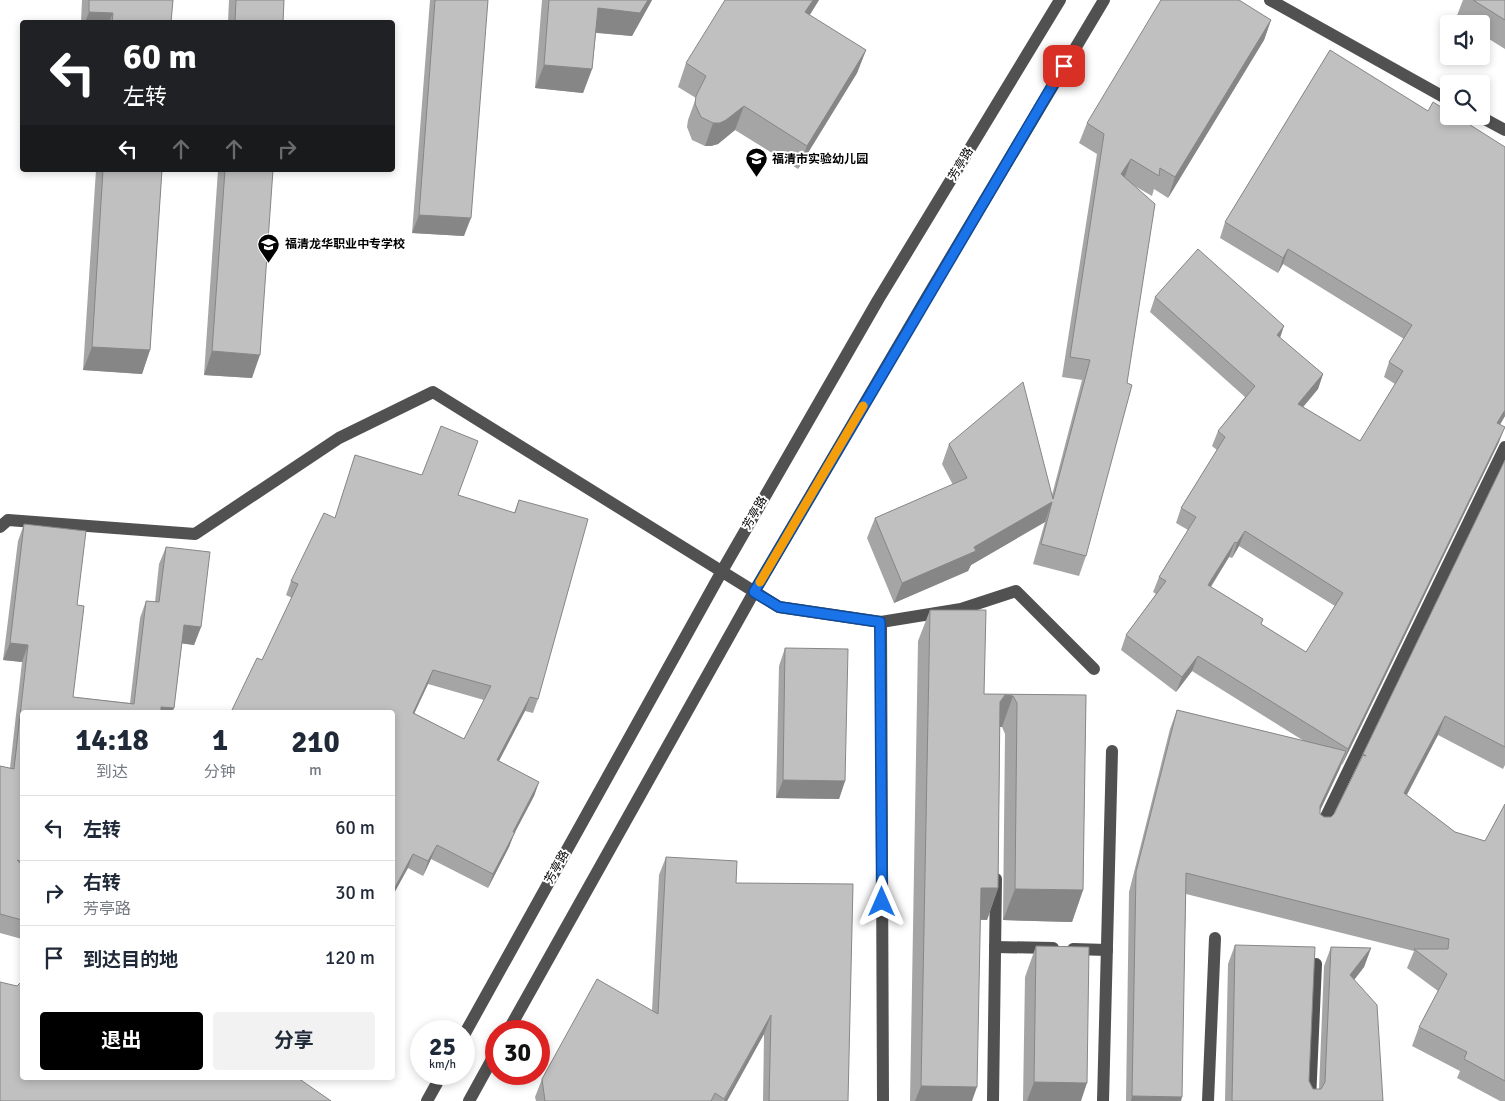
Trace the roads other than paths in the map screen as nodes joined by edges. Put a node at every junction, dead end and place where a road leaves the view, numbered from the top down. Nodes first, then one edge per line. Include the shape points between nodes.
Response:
1 (1060, 0) edge
2 (1104, 0) edge
3 (1270, 0) edge
4 (1440, 95) edge
5 (1490, 122) edge
6 (1505, 130) edge
7 (1505, 447) edge
8 (0, 527) edge
9 (722, 571) junction
10 (754, 592) junction
11 (880, 622) junction
12 (1094, 669) dead end
13 (1112, 751) dead end
14 (1320, 828) edge
15 (996, 870) edge
16 (1215, 938) dead end
17 (995, 947) junction
18 (1107, 950) junction
19 (1316, 964) edge
20 (472, 1020) edge
21 (514, 1020) edge
22 (485, 1072) edge
23 (436, 1085) edge
24 (427, 1101) edge
25 (469, 1101) edge
26 (884, 1101) edge
27 (993, 1101) edge
28 (1103, 1101) edge
29 (1208, 1101) edge
30 (1310, 1101) edge

1 - 9 street, 芳亭路 via 878,300
2 - 10 street
3 - 4 street
5 - 6 street
7 - 14 street
8 - 9 street via 8,520 195,534 339,438 433,392
9 - 10 street
9 - 20 street, 芳亭路
10 - 11 street via 779,607
10 - 21 street
11 - 12 street via 960,609 1016,591
11 - 26 street
13 - 18 street
15 - 17 street
16 - 29 street
17 - 18 street
17 - 27 street
18 - 28 street
19 - 30 street
22 - 25 street
23 - 24 street

